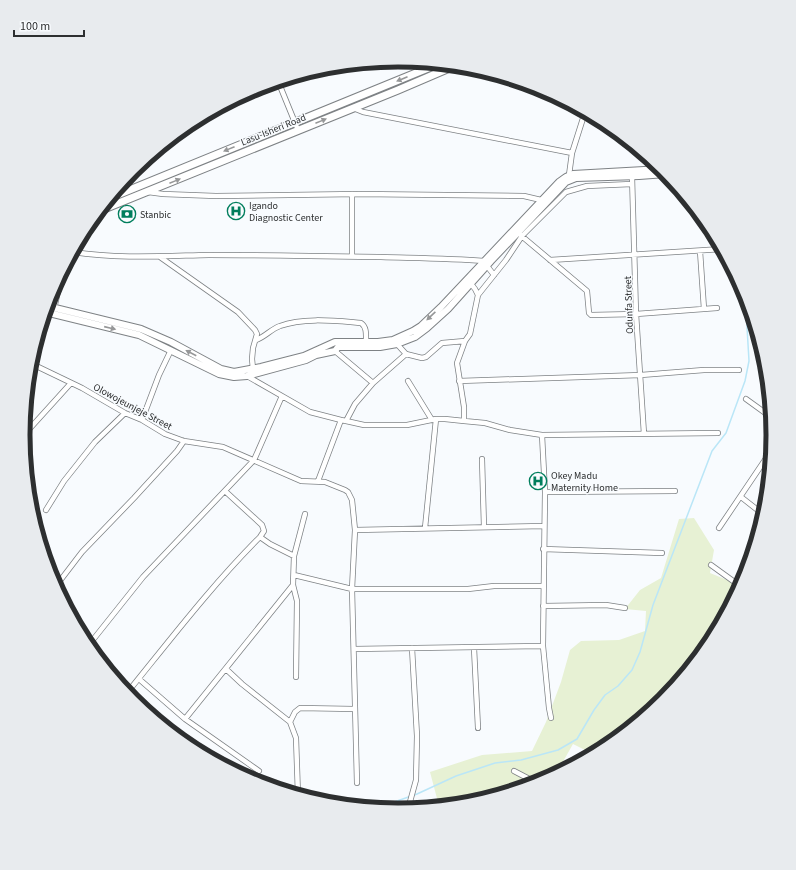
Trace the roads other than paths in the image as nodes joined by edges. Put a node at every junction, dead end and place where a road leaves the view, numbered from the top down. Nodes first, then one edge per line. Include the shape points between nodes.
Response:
1 (428, 68) edge
2 (445, 70) edge
3 (280, 87) edge
4 (353, 108) junction
5 (583, 116) edge
6 (296, 126) junction
7 (572, 152) junction
8 (653, 170) edge
9 (658, 174) edge
10 (569, 175) junction
11 (632, 176) junction
12 (632, 184) junction
13 (148, 192) junction
14 (352, 194) junction
15 (119, 195) edge
16 (550, 198) junction
17 (541, 200) junction
18 (555, 204) junction
19 (109, 207) edge
20 (520, 235) junction
21 (716, 250) edge
22 (700, 251) junction
23 (78, 253) edge
24 (635, 255) junction
25 (352, 256) junction
26 (160, 257) junction
27 (550, 260) junction
28 (485, 263) junction
29 (494, 275) junction
30 (471, 284) junction
31 (478, 295) junction
32 (53, 308) edge
33 (717, 308) dead end
34 (704, 309) junction
35 (51, 314) edge
36 (636, 314) junction
37 (256, 340) junction
38 (465, 341) junction
39 (366, 342) junction
40 (396, 344) junction
41 (171, 350) junction
42 (335, 351) junction
43 (406, 354) junction
44 (36, 366) edge
45 (253, 369) junction
46 (738, 370) dead end
47 (248, 376) junction
48 (641, 376) junction
49 (459, 381) junction
50 (408, 382) dead end
51 (71, 383) junction
52 (373, 383) junction
53 (282, 396) junction
54 (746, 399) dead end
55 (125, 413) junction
56 (765, 413) edge
57 (434, 419) junction
58 (142, 420) junction
59 (341, 420) junction
60 (346, 421) junction
61 (464, 421) junction
62 (30, 428) edge
63 (718, 433) dead end
64 (644, 434) junction
65 (542, 435) junction
66 (184, 441) junction
67 (482, 459) dead end
68 (254, 460) junction
69 (765, 461) edge
70 (318, 481) junction
71 (224, 491) junction
72 (675, 491) dead end
73 (545, 492) junction
74 (741, 497) junction
75 (46, 510) dead end
76 (758, 510) edge
77 (305, 514) dead end
78 (544, 526) junction
79 (484, 527) junction
80 (425, 528) junction
81 (719, 528) dead end
82 (355, 530) junction
83 (260, 537) junction
84 (544, 549) junction
85 (662, 553) dead end
86 (294, 556) junction
87 (711, 565) dead end
88 (294, 575) junction
89 (60, 581) edge
90 (735, 582) edge
91 (293, 585) junction
92 (544, 586) junction
93 (352, 589) junction
94 (544, 606) junction
95 (625, 608) dead end
96 (93, 640) edge
97 (544, 646) junction
98 (354, 648) junction
99 (412, 648) junction
100 (474, 648) junction
101 (226, 670) junction
102 (296, 677) dead end
103 (139, 679) junction
104 (131, 688) edge
105 (354, 709) junction
106 (551, 718) dead end
107 (185, 719) junction
108 (290, 722) junction
109 (478, 728) dead end
110 (259, 771) dead end
111 (514, 771) dead end
112 (529, 779) edge
113 (357, 783) dead end
114 (298, 788) edge
115 (410, 803) edge

1 -> 6 main road, Lasu-Isheri Road
2 - 4 main road, Lasu-Isheri Road
3 - 6 street
6 -> 4 main road, Lasu-Isheri Road
4 - 7 street
5 - 7 street
13 -> 6 main road, Lasu-Isheri Road
6 -> 15 main road, Lasu-Isheri Road
7 - 10 street
8 - 10 main road
9 - 11 main road
10 - 17 main road
11 - 12 street, Odunfa Street
11 - 16 main road via 576,178 566,182
12 - 18 street via 574,188 566,192
12 - 24 street, Odunfa Street
13 - 14 street via 216,196
13 - 19 main road, Lasu-Isheri Road
14 - 17 street via 524,196
14 - 25 street
16 - 18 street
16 - 20 main road
17 - 28 main road
18 - 20 street
20 - 27 street
20 - 28 main road
20 - 29 street
21 - 22 street
22 - 24 street
22 - 34 street
23 - 26 street
24 - 27 street
24 - 36 street, Odunfa Street
25 - 26 street
25 - 28 street via 450,259
26 - 37 street via 238,312 255,330
27 - 36 street via 587,291 591,315
28 - 29 street
28 - 30 main road
28 -> 39 main road via 421,326 393,340
29 - 31 street
30 - 31 street
30 - 40 main road via 427,328 415,337
31 - 38 street via 470,334
45 -> 32 main road via 227,371 171,342 141,330
33 - 34 street
34 - 36 street
35 -> 41 main road via 139,335
36 - 48 street, Odunfa Street
37 - 39 street via 273,329 295,322 330,320 361,323 365,328
37 - 45 street via 252,348
38 - 43 street via 442,344 422,358
38 - 49 street via 457,363
39 - 45 main road via 335,342 304,356
40 - 42 main road via 380,347 338,347
40 - 43 street
41 - 47 main road via 218,374
41 - 58 street
42 - 47 main road
42 - 52 street
43 - 52 street
44 - 51 street, Olowojeunjeje Street
46 - 48 street via 704,370
47 - 53 street
48 - 49 street
48 - 64 street, Odunfa Street
49 - 61 street
50 - 57 street
51 - 55 street, Olowojeunjeje Street
51 - 62 street
52 - 60 street via 355,404
53 - 59 street via 310,412
53 - 68 street
54 - 56 street
55 - 58 street, Olowojeunjeje Street
55 - 75 street via 95,442 64,481
57 - 60 street via 407,425 364,425
57 - 61 street
57 - 80 street
58 - 66 street, Olowojeunjeje Street via 165,434
59 - 60 street
59 - 70 street
61 - 65 street
63 - 64 street
64 - 65 street
65 - 73 street
66 - 68 street, Olowojeunjeje Street via 222,447
66 - 89 street via 82,552
67 - 79 street
68 - 70 street, Olowojeunjeje Street via 307,482
68 - 71 street
69 - 74 street
70 - 82 street, Olowojeunjeje Street via 348,492 352,500
71 - 83 street via 262,525 264,531
71 - 96 street via 143,577
72 - 73 street
73 - 78 street
74 - 76 street
74 - 81 street
77 - 86 street
78 - 79 street
78 - 84 street
79 - 80 street
80 - 82 street
82 - 93 street
83 - 86 street
83 - 103 street via 216,585
84 - 85 street
84 - 92 street
86 - 88 street
87 - 90 street
88 - 91 street
88 - 93 street
91 - 101 street
91 - 102 street via 297,601
92 - 93 street
92 - 94 street
93 - 98 street
94 - 95 street via 606,605
94 - 97 street
97 - 100 street
97 - 106 street
98 - 99 street
98 - 105 street
99 - 100 street
99 - 115 street via 417,736 416,780
100 - 109 street
101 - 107 street
101 - 108 street
103 - 104 street
103 - 107 street
105 - 108 street via 303,708 297,710
105 - 113 street
107 - 110 street
108 - 114 street via 296,738
111 - 112 street

